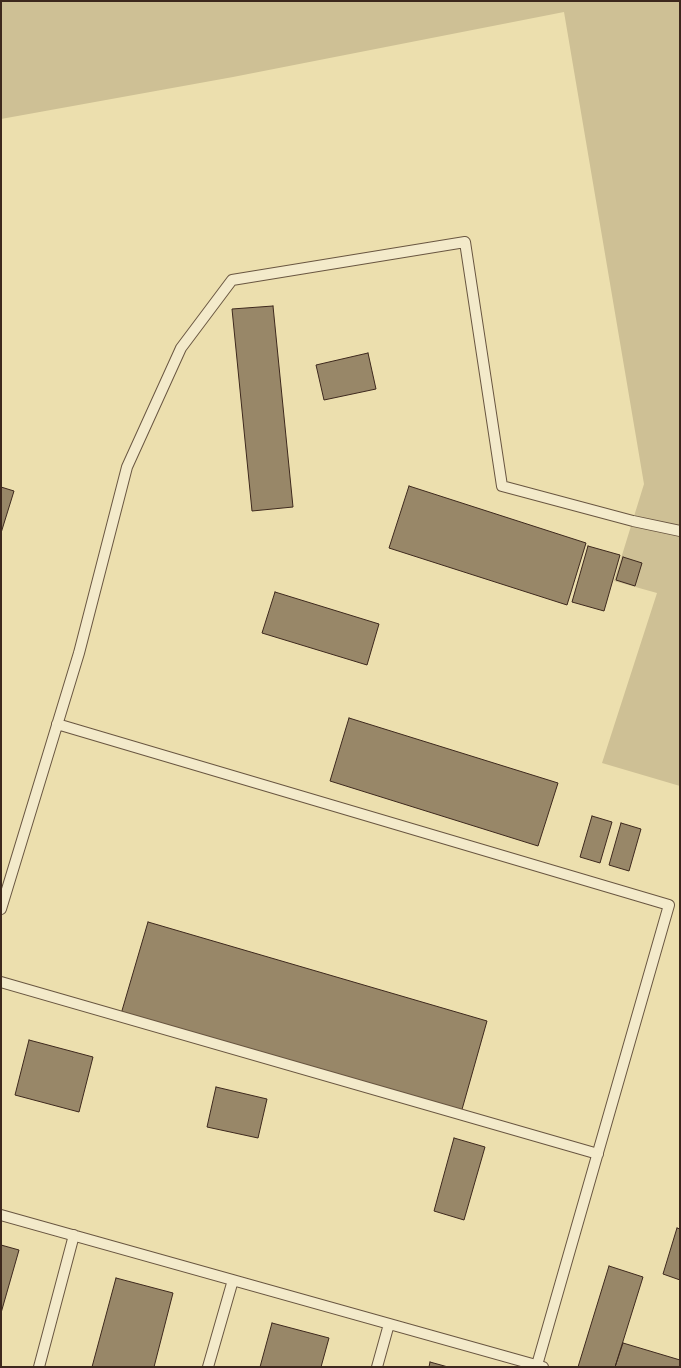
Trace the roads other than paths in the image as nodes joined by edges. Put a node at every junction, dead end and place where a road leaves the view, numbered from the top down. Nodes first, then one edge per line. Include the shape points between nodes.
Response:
1 (680, 531) edge
2 (57, 724) junction
3 (1, 909) edge
4 (1, 982) edge
5 (598, 1154) junction
6 (1, 1215) edge
7 (74, 1235) junction
8 (233, 1280) junction
9 (389, 1324) junction
10 (540, 1366) edge
11 (39, 1367) edge
12 (208, 1367) edge
13 (376, 1367) edge

1 - 2 lane via 502,486 464,242 232,280 181,348 127,467 79,653
2 - 3 lane
2 - 5 lane via 669,905
4 - 5 lane
5 - 10 lane
6 - 7 lane
7 - 8 lane
7 - 11 lane
8 - 9 lane
8 - 12 lane
9 - 10 lane
9 - 13 lane

